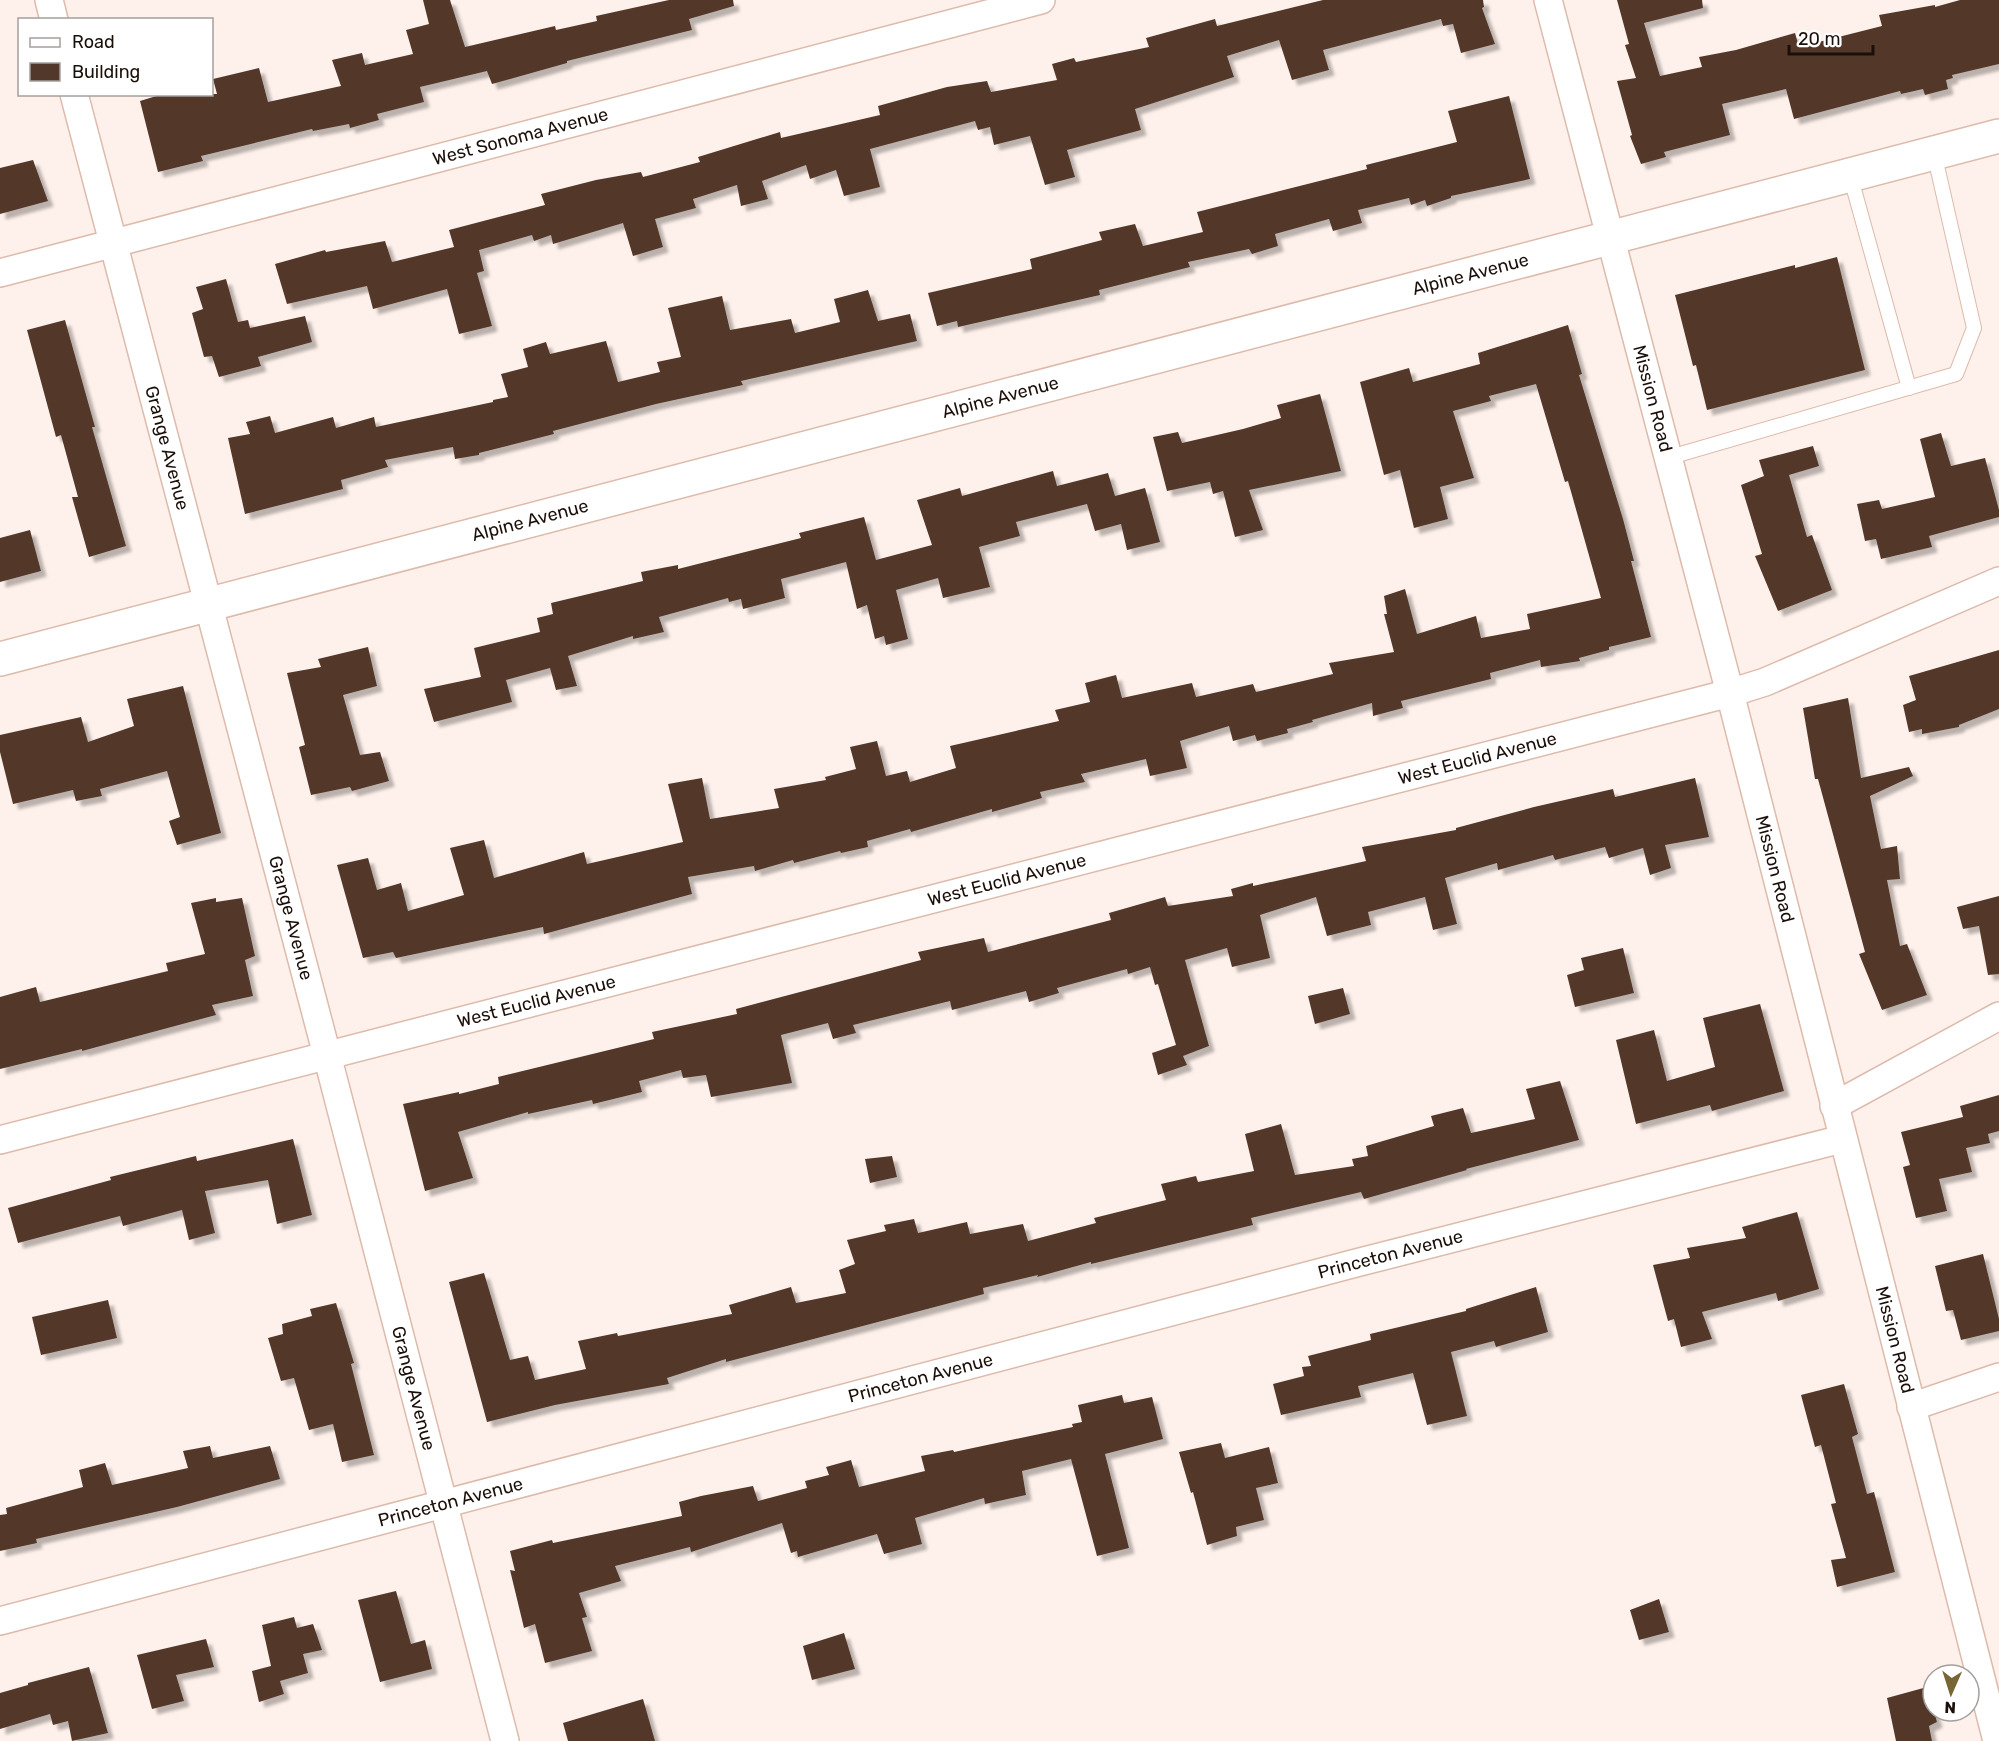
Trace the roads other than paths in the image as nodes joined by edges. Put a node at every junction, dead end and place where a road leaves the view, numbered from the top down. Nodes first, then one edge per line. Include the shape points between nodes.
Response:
1 (49, 0) edge
2 (1041, 0) edge
3 (1548, 0) edge
4 (54, 18) edge
5 (75, 96) edge
6 (1999, 136) edge
7 (1934, 153) junction
8 (1850, 175) junction
9 (1610, 238) junction
10 (112, 243) junction
11 (0, 273) edge
12 (1909, 388) junction
13 (1667, 458) junction
14 (1999, 581) edge
15 (209, 604) junction
16 (0, 659) edge
17 (1730, 693) junction
18 (1999, 1016) edge
19 (327, 1054) junction
20 (1834, 1106) junction
21 (1842, 1139) junction
22 (0, 1140) edge
23 (1999, 1377) edge
24 (1911, 1407) junction
25 (443, 1505) junction
26 (0, 1621) edge
27 (505, 1741) edge
28 (1997, 1741) edge

1 - 4 street
2 - 10 street, West Sonoma Avenue
3 - 9 street, Mission Road
5 - 10 street, Grange Avenue
6 - 7 street, Alpine Avenue
7 - 8 street, Alpine Avenue
7 - 12 lane via 1974,328 1956,374
8 - 9 street, Alpine Avenue
8 - 12 lane
9 - 13 street, Mission Road
9 - 15 street, Alpine Avenue
10 - 11 street, West Sonoma Avenue
10 - 15 street, Grange Avenue
12 - 13 lane
13 - 17 street, Mission Road
14 - 17 street, West Euclid Avenue via 1765,682
15 - 16 street, Alpine Avenue
15 - 19 street, Grange Avenue
17 - 19 street, West Euclid Avenue
17 - 20 street, Mission Road
18 - 20 street
19 - 22 street, West Euclid Avenue
19 - 25 street, Grange Avenue
20 - 21 street, Mission Road
21 - 24 street, Mission Road
21 - 25 street, Princeton Avenue
23 - 24 street
24 - 28 street, Mission Road
25 - 26 street, Princeton Avenue
25 - 27 street, Grange Avenue

